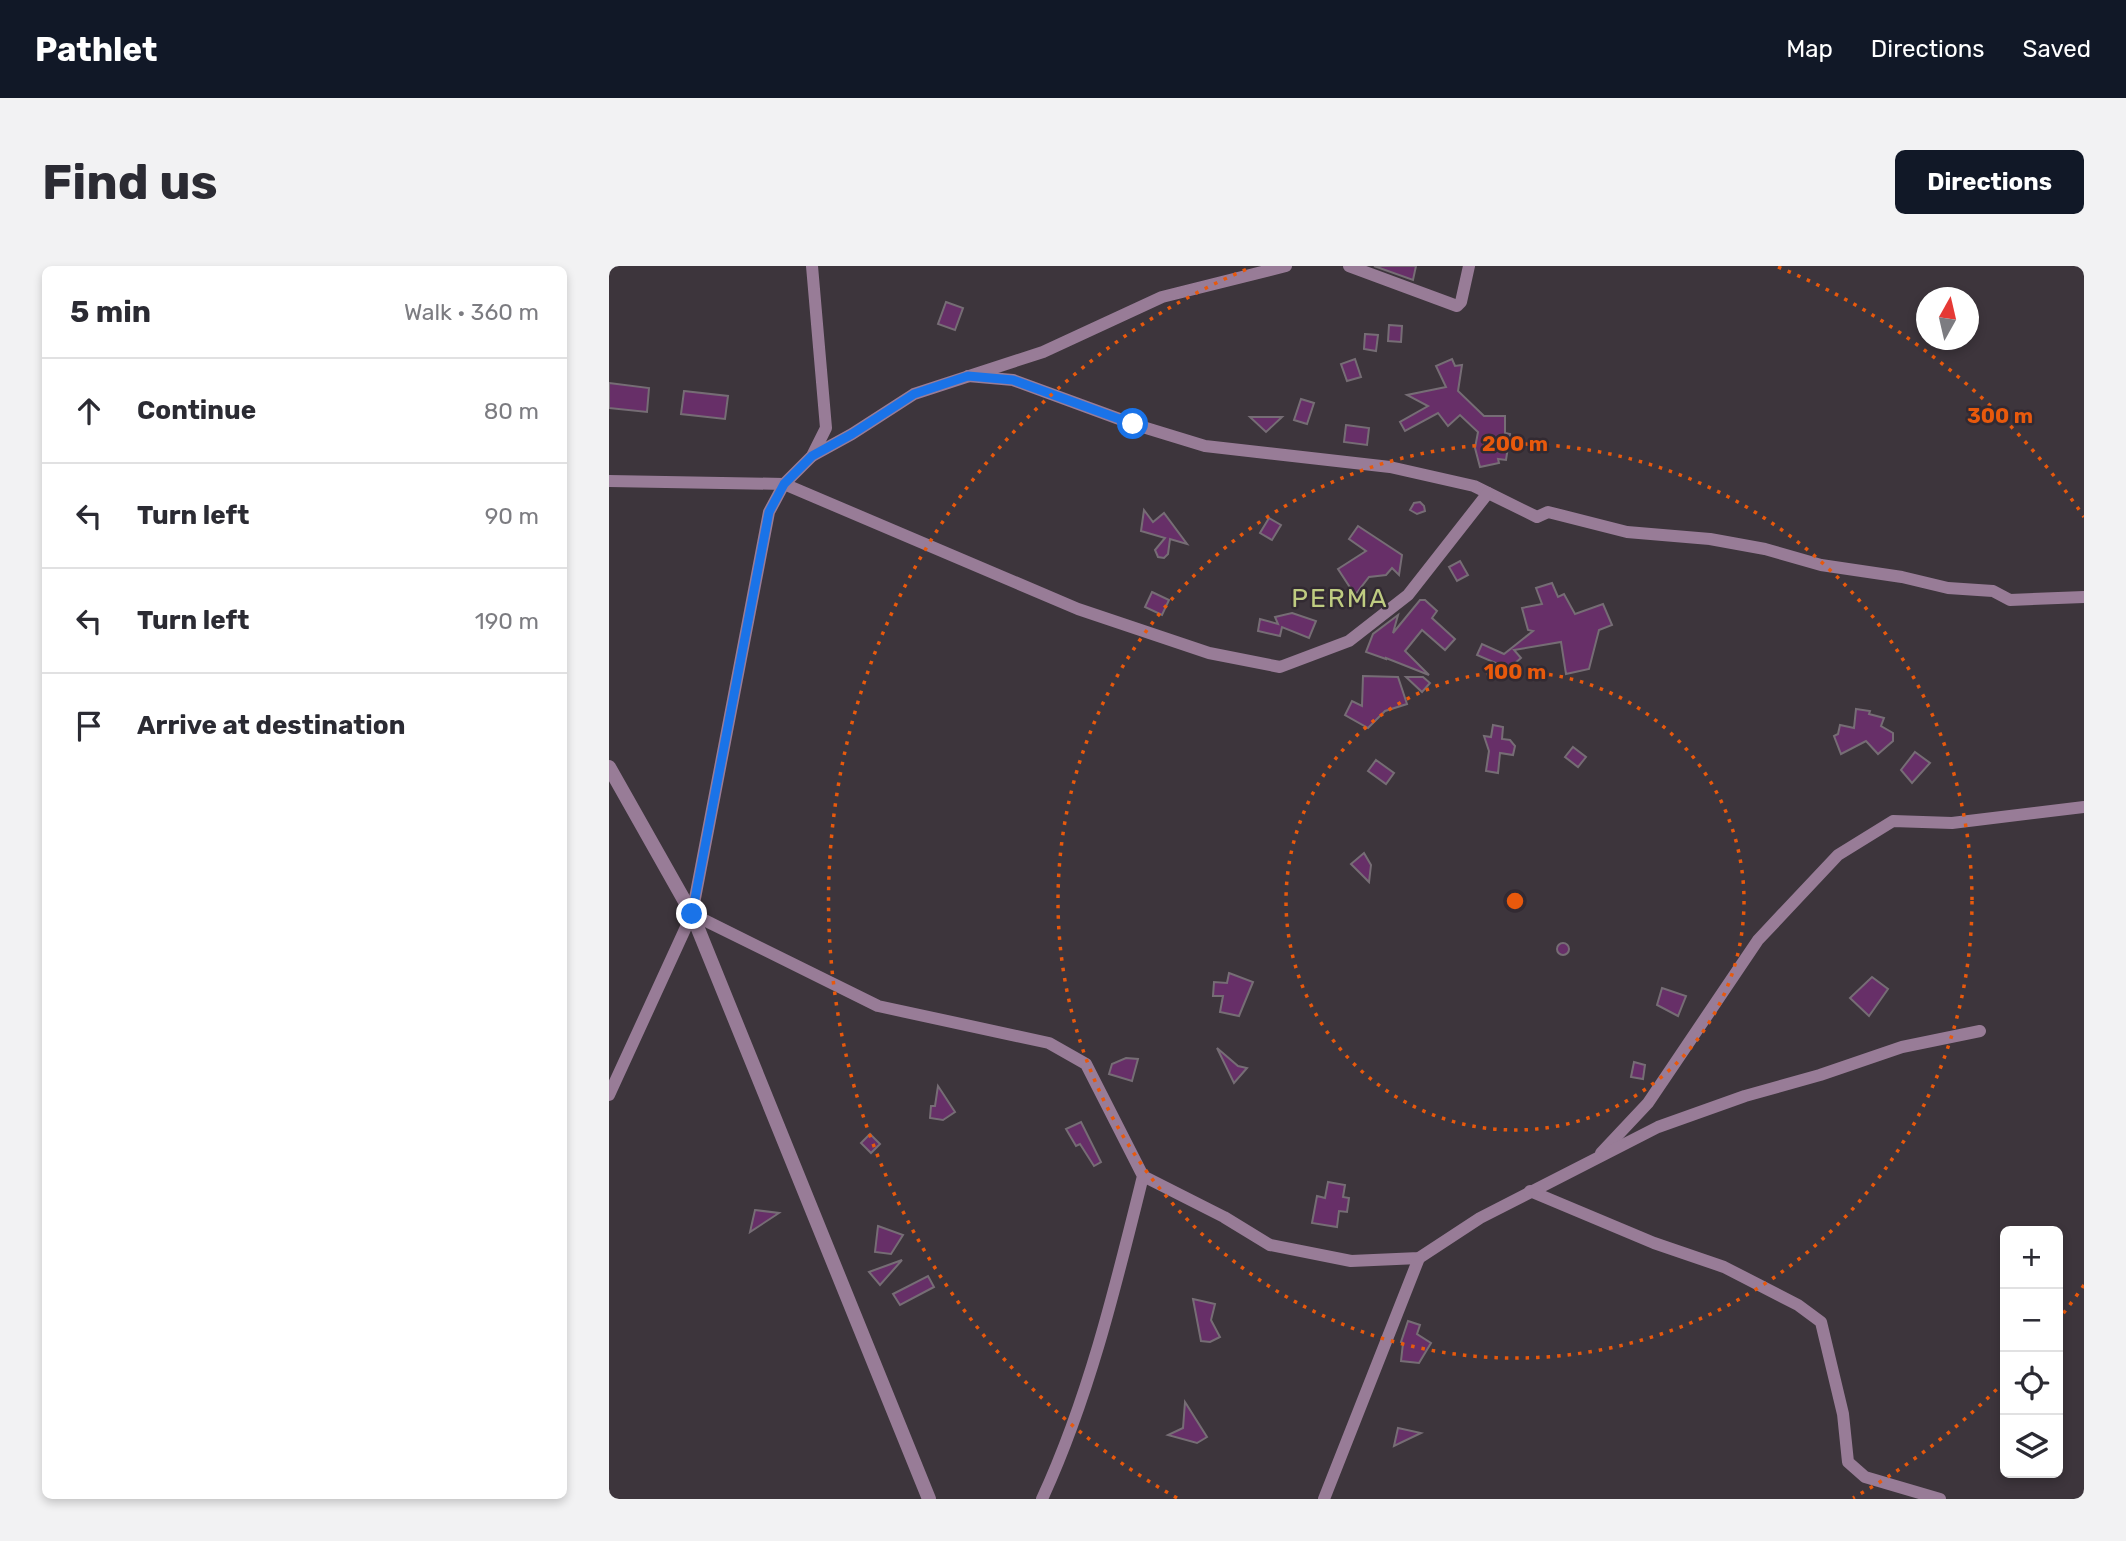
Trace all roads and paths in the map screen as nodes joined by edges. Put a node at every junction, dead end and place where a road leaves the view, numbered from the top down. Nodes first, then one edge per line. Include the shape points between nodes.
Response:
1 (812, 266) edge
2 (1286, 266) edge
3 (1349, 266) edge
4 (1469, 266) edge
5 (968, 376) junction
6 (812, 456) junction
7 (609, 481) edge
8 (784, 484) junction
9 (1488, 493) junction
10 (2084, 597) edge
11 (609, 767) edge
12 (2084, 807) edge
13 (692, 914) junction
14 (1979, 1031) dead end
15 (609, 1095) edge
16 (1596, 1158) junction
17 (1143, 1176) junction
18 (1530, 1191) junction
19 (1419, 1258) junction
20 (929, 1499) edge
21 (1042, 1499) edge
22 (1324, 1499) edge
23 (1940, 1499) edge

1 - 6 street via 826,428
2 - 5 street via 1162,297 1043,352
3 - 4 street via 1457,306
5 - 6 street via 914,394
5 - 9 street via 1013,380 1205,446 1390,467
6 - 8 street
7 - 8 street
8 - 9 street via 1077,609 1209,653 1280,667 1349,641 1408,595
8 - 13 street via 769,512
9 - 10 street via 1537,517 1548,512 1626,533 1710,539 1821,565 1993,592 2010,600
11 - 13 street
12 - 16 street via 1952,823 1893,821 1838,855 1758,940 1648,1103
13 - 15 street
13 - 17 street via 878,1006 1049,1043 1086,1064
13 - 20 street
14 - 16 street via 1902,1047 1745,1096 1658,1127
16 - 18 street
17 - 19 street via 1270,1245 1351,1261
17 - 21 street via 1114,1293 1061,1457
18 - 19 street via 1480,1217
18 - 23 street via 1724,1267 1821,1322 1843,1414 1848,1462 1865,1477
19 - 22 street

